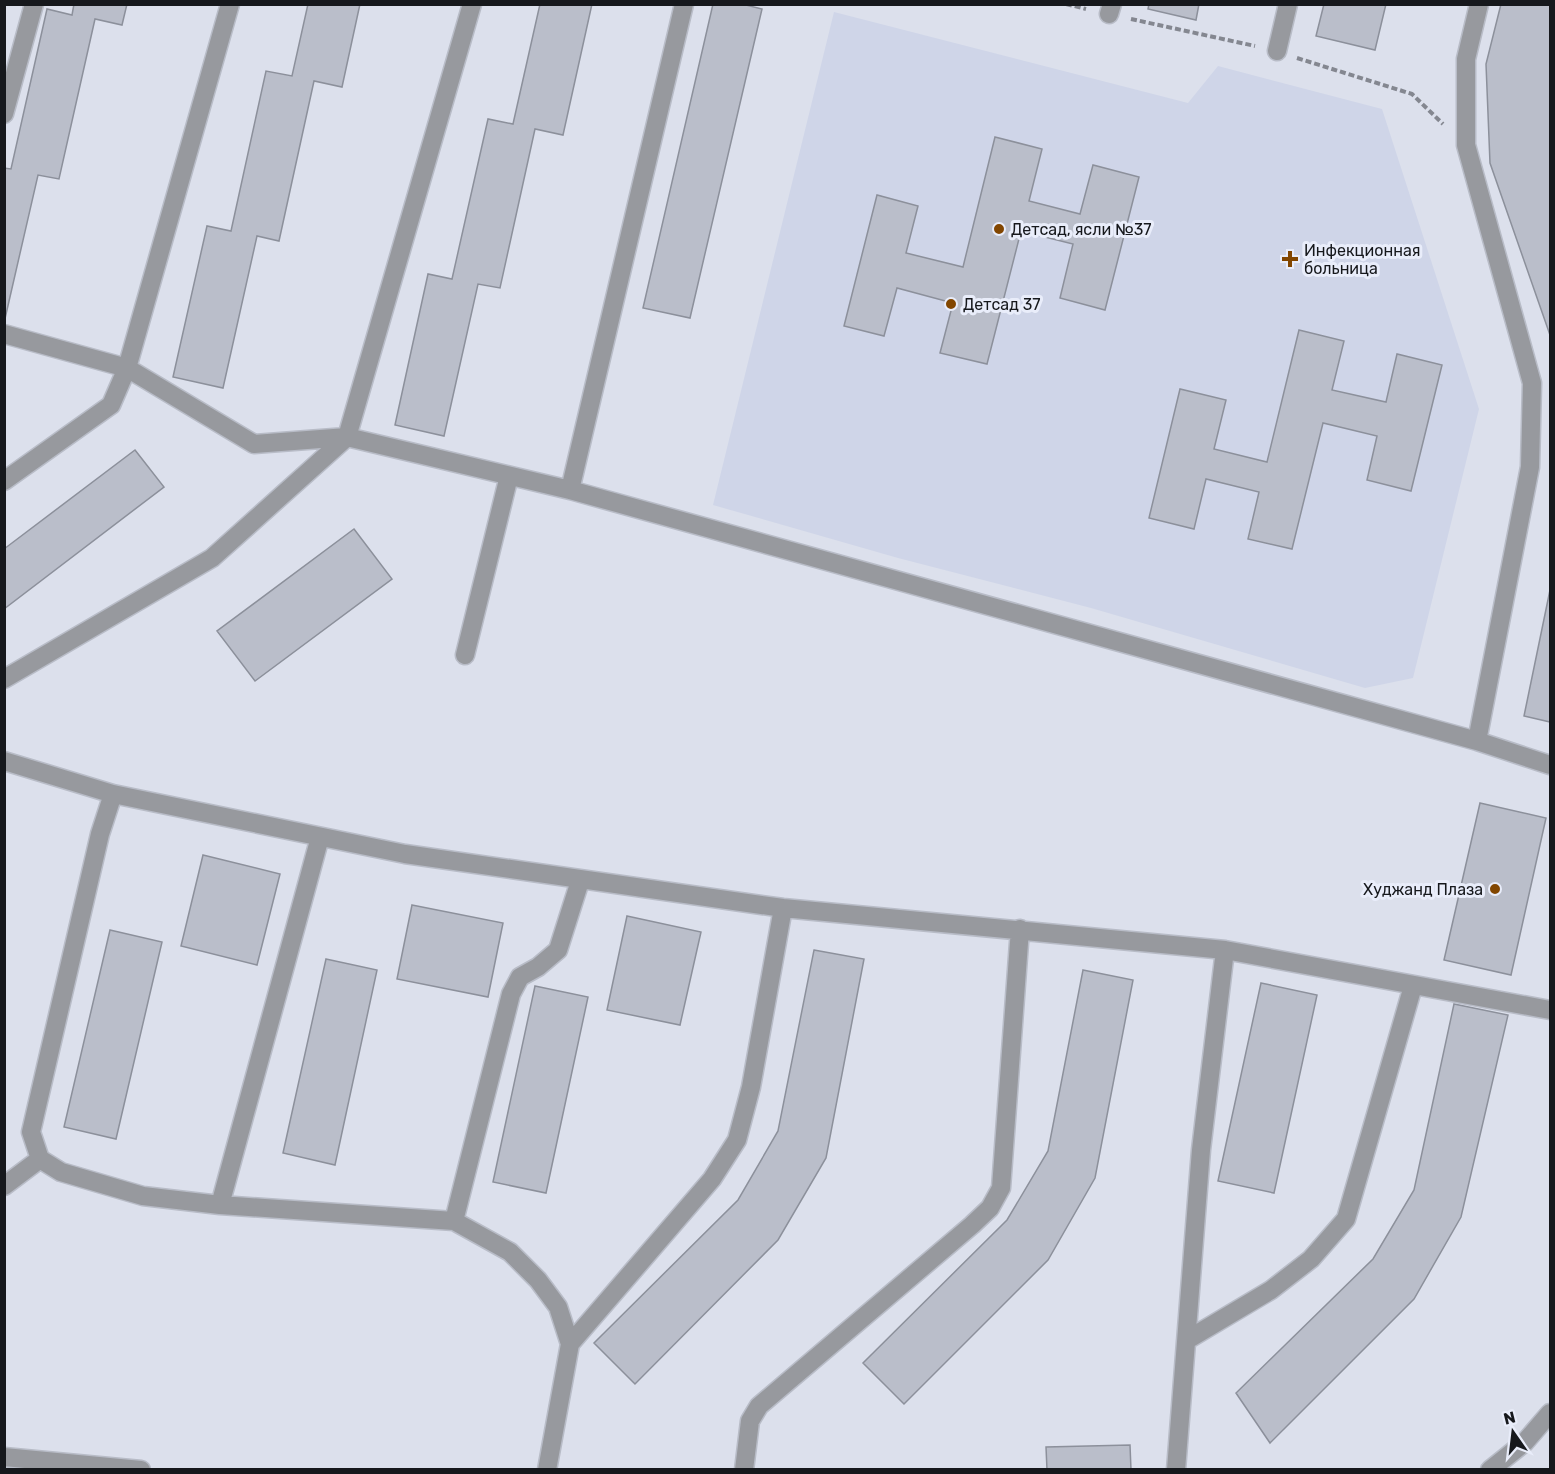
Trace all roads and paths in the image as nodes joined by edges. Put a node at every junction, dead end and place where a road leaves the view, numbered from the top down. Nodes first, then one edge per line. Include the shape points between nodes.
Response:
1 (34, 4) edge
2 (230, 4) edge
3 (472, 4) edge
4 (684, 4) edge
5 (1288, 4) edge
6 (1479, 4) edge
7 (1277, 51) dead end
8 (4, 114) edge
9 (4, 334) edge
10 (127, 368) junction
11 (347, 437) junction
12 (509, 476) junction
13 (4, 481) edge
14 (570, 490) junction
15 (465, 655) dead end
16 (4, 679) edge
17 (1477, 741) junction
18 (4, 761) edge
19 (1551, 765) edge
20 (112, 794) junction
21 (320, 837) junction
22 (580, 881) junction
23 (783, 908) junction
24 (1020, 929) junction
25 (1225, 950) junction
26 (1413, 986) junction
27 (1551, 1010) edge
28 (40, 1159) junction
29 (4, 1186) edge
30 (220, 1205) junction
31 (454, 1221) junction
32 (1187, 1340) junction
33 (570, 1344) junction
34 (1551, 1413) edge
35 (4, 1458) edge
36 (141, 1470) edge
37 (547, 1470) edge
38 (744, 1470) edge
39 (1176, 1470) edge
40 (1490, 1470) edge

1 - 8 street
2 - 10 street
3 - 11 street
4 - 14 street
5 - 7 street
6 - 17 street via 1466,59 1466,145 1532,383 1530,467
9 - 10 street
10 - 11 street via 254,444
10 - 13 street via 111,405
11 - 12 street
11 - 16 street via 212,558
12 - 14 street
12 - 15 street
14 - 17 street
17 - 19 street
18 - 20 street
20 - 21 street
20 - 28 street via 31,1132
21 - 22 street
21 - 30 street
22 - 23 street
22 - 31 street via 558,950 538,968 520,977 511,994
23 - 24 street
23 - 33 street via 751,1087 737,1140 712,1179
24 - 25 street
24 - 38 street via 1001,1188 990,1208 972,1225 759,1406 750,1421
25 - 26 street
25 - 32 street via 1201,1150
26 - 27 street
26 - 32 street via 1346,1219 1295,1272
28 - 29 street
28 - 30 street via 61,1172 143,1196
30 - 31 street
31 - 33 street via 510,1252 538,1280 558,1307
32 - 39 street
33 - 37 street
34 - 40 street via 1525,1442
35 - 36 street

